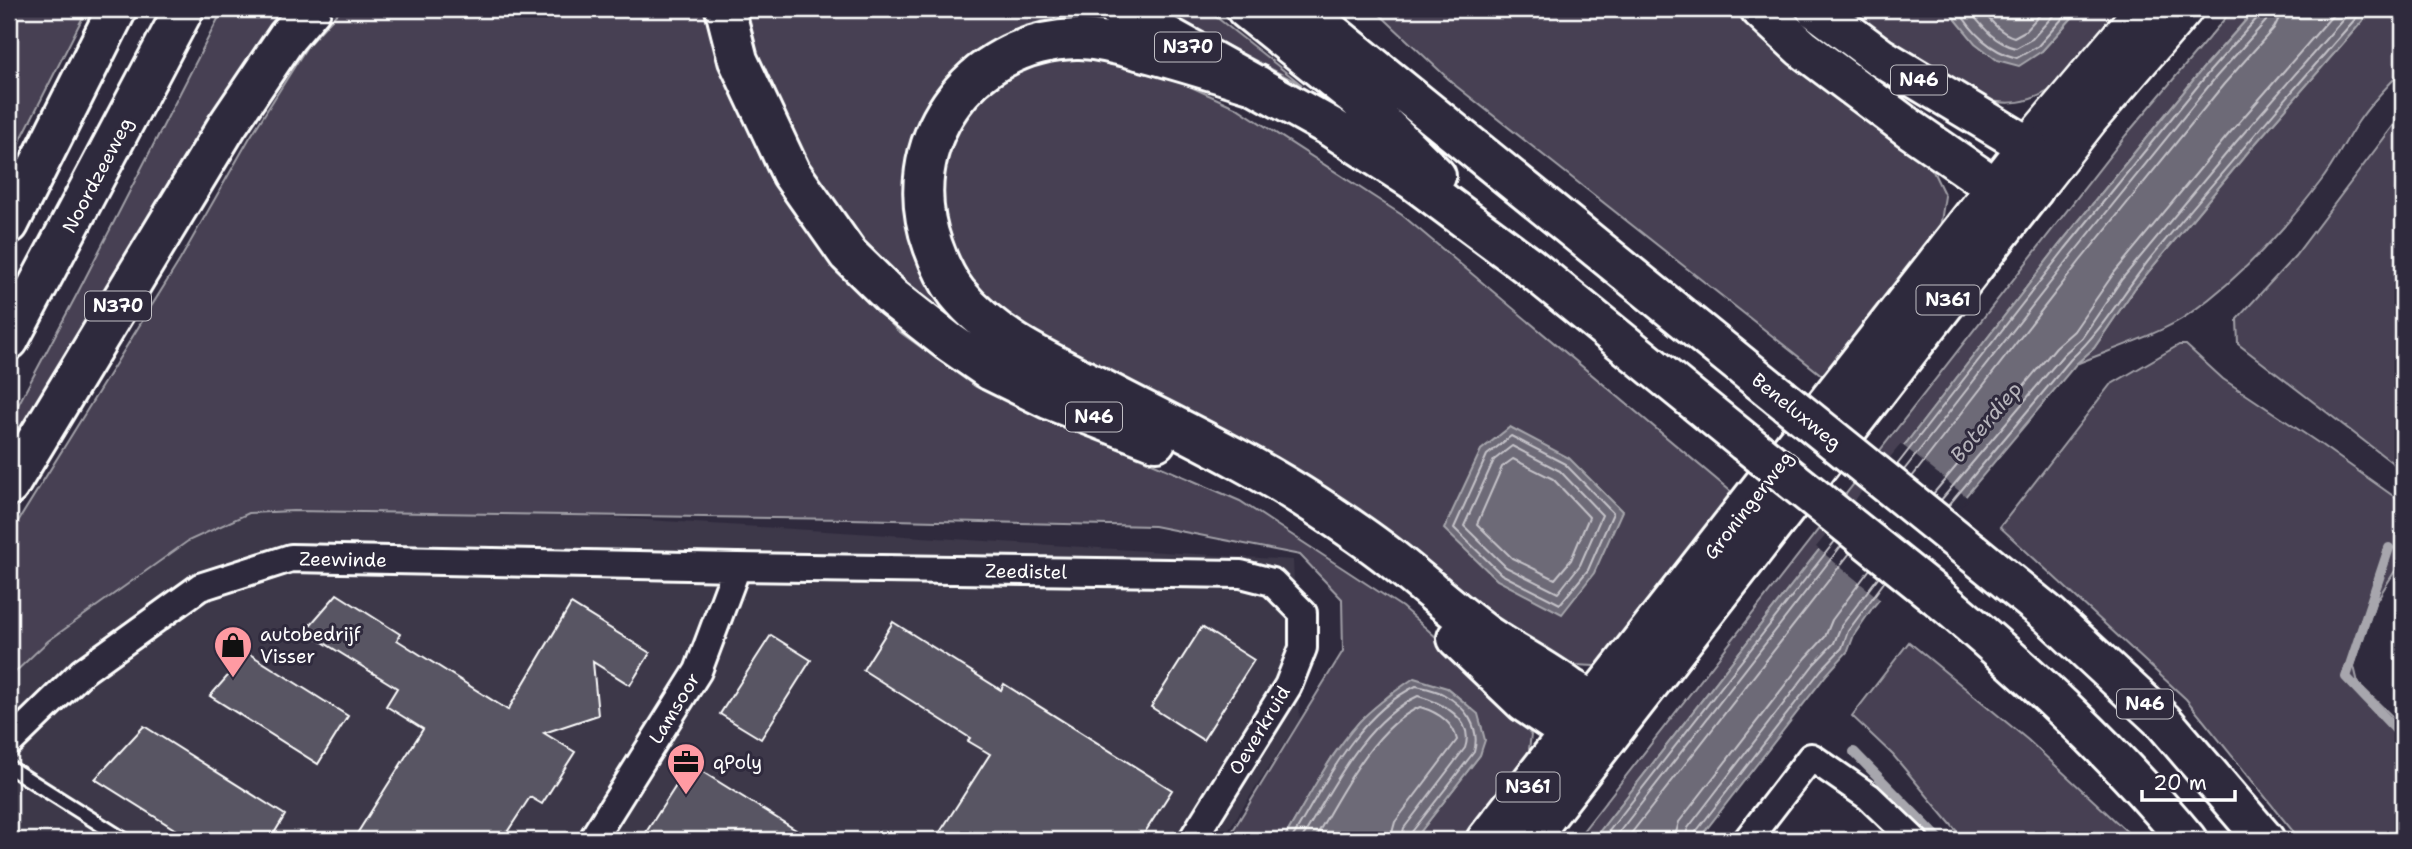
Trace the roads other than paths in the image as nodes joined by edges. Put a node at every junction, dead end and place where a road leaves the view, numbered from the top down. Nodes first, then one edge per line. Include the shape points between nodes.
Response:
1 (117, 9) edge
2 (184, 9) edge
3 (311, 9) edge
4 (725, 9) edge
5 (1119, 9) edge
6 (1246, 9) edge
7 (1302, 9) edge
8 (1345, 9) edge
9 (1760, 9) edge
10 (1816, 9) edge
11 (2144, 9) edge
12 (2184, 9) edge
13 (1258, 85) junction
14 (2077, 110) junction
15 (1464, 142) junction
16 (2028, 146) junction
17 (1996, 188) junction
18 (2034, 189) junction
19 (9, 224) edge
20 (1530, 267) junction
21 (9, 340) edge
22 (9, 486) edge
23 (737, 567) junction
24 (1303, 613) joint
25 (1593, 704) junction
26 (1587, 737) junction
27 (9, 743) edge
28 (9, 767) edge
29 (125, 840) edge
30 (592, 840) edge
31 (1192, 840) edge
32 (1486, 840) edge
33 (1528, 840) edge
34 (1747, 840) edge
35 (1914, 840) edge
36 (2187, 840) edge
37 (2265, 840) edge

1 - 19 main road
2 - 21 main road, Noordzeeweg
3 - 22 main road, N370 via 227,126
4 - 26 main road, N46 via 738,60 790,173 848,254 893,298 991,371 1048,399 1161,443 1235,480 1303,522 1419,604 1525,703
5 - 13 main road, N370
6 - 20 main road, N46 via 1356,97
7 - 15 main road, Beneluxweg / N46
8 - 15 main road, N46
9 - 17 main road, N46 via 1802,48
10 - 16 main road, N46 via 1880,57
11 - 14 main road, Groningerweg
12 - 14 main road, Groningerweg
13 - 20 main road, N46 via 1413,180
13 - 25 main road, N46 via 1184,62 1077,39 1009,53 973,78 956,97 931,144 922,201 941,269 957,293 1001,333 1042,359 1238,458 1314,504 1508,650
14 - 16 main road, Groningerweg / N361
14 - 18 main road, Groningerweg / N361
15 - 37 main road, Beneluxweg / N46, bridge via 2048,614 2163,721
16 - 17 main road, Groningerweg / N361
16 - 18 main road
17 - 18 main road
17 - 25 main road, Groningerweg / N361
18 - 26 main road, Groningerweg / N361
20 - 36 main road, N46, bridge via 1937,596 2058,701
23 - 24 street, Zeedistel via 1241,574 1272,582
23 - 27 street, Zeewinde via 291,558 200,587 82,672
23 - 30 street, Lamsoor via 698,671
24 - 31 street, Oeverkruid via 1303,648 1288,686
25 - 26 main road, Groningerweg / N361
26 - 32 main road, Groningerweg / N361
26 - 33 main road, Groningerweg / N361
28 - 29 lane
34 - 35 street via 1811,757 1869,797

